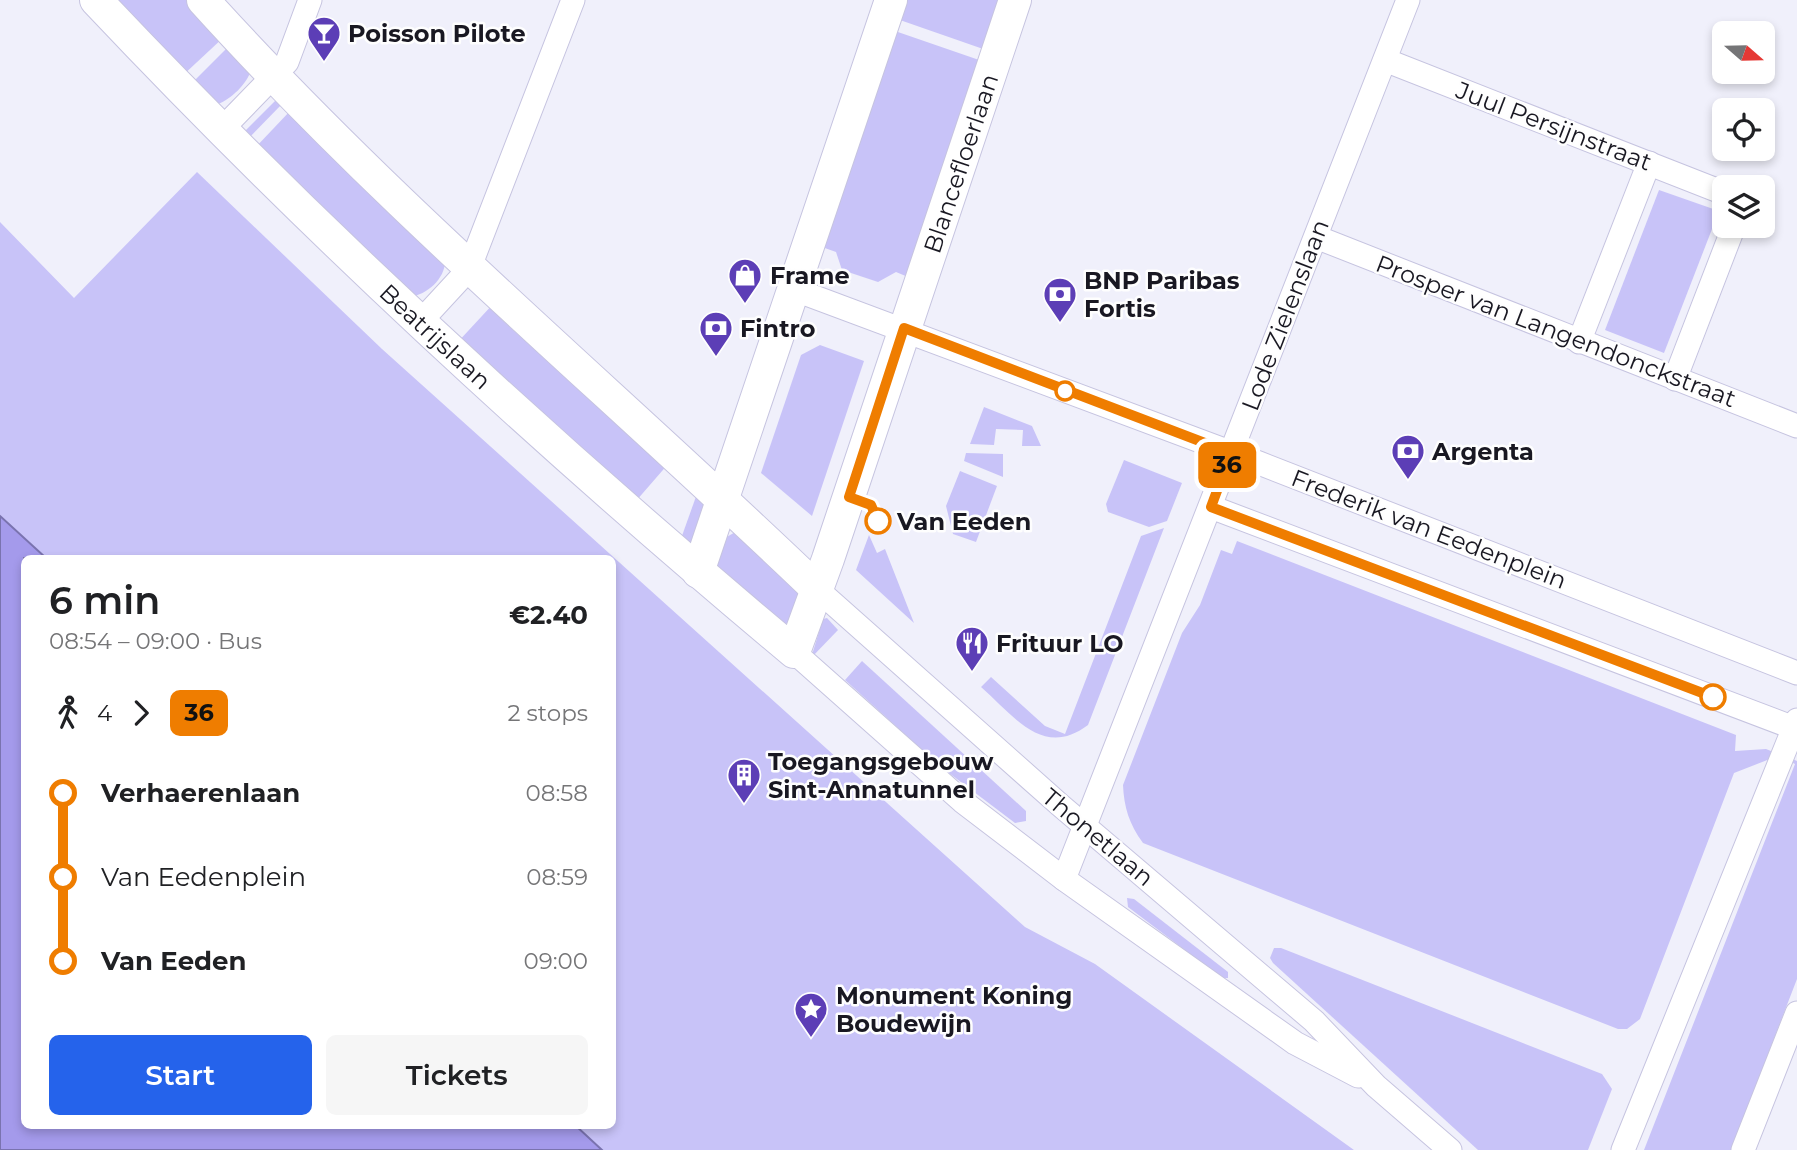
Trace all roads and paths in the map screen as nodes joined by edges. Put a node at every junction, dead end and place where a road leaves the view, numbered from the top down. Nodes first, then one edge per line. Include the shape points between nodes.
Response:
1 (96, 0) edge
2 (203, 0) edge
3 (310, 0) edge
4 (573, 0) edge
5 (891, 0) edge
6 (1015, 0) edge
7 (1408, 0) edge
8 (1385, 60) junction
9 (275, 74) junction
10 (222, 129) junction
11 (1649, 163) junction
12 (1712, 188) edge
13 (1316, 237) junction
14 (1729, 238) edge
15 (469, 269) junction
16 (793, 289) junction
17 (421, 321) junction
18 (904, 328) junction
19 (1579, 342) junction
20 (1675, 379) junction
21 (1797, 426) edge
22 (1231, 453) junction
23 (723, 498) junction
24 (1211, 507) junction
25 (698, 572) junction
26 (818, 590) junction
27 (793, 652) junction
28 (1797, 673) edge
29 (1796, 725) edge
30 (1086, 827) junction
31 (1064, 879) junction
32 (1797, 1013) edge
33 (1376, 1086) junction
34 (1450, 1150) edge
35 (1623, 1150) edge
36 (1743, 1150) edge

1 - 10 street, Beatrijslaan
2 - 9 street
3 - 9 street via 287,62
4 - 15 street
5 - 16 street
6 - 18 street, Blancefloerlaan
7 - 8 street, Lode Zielenslaan
8 - 11 street, Juul Persijnstraat
8 - 13 street, Lode Zielenslaan
9 - 10 street
9 - 15 street
10 - 17 street, Beatrijslaan
11 - 12 street, Juul Persijnstraat
11 - 19 street
13 - 19 street, Prosper van Langendonckstraat
13 - 22 street, Lode Zielenslaan
14 - 20 street
15 - 17 street
15 - 23 street
16 - 18 street
16 - 23 street
17 - 25 street, Beatrijslaan
18 - 22 street, Frederik van Eedenplein
18 - 26 street, Blancefloerlaan
19 - 20 street, Prosper van Langendonckstraat
20 - 21 street, Prosper van Langendonckstraat
22 - 24 street, Lode Zielenslaan
22 - 28 street, Frederik van Eedenplein
23 - 25 street
23 - 26 street
24 - 29 street
24 - 30 street, Lode Zielenslaan
25 - 27 street, Beatrijslaan
26 - 27 street, Blancefloerlaan
26 - 30 street, Thonetlaan
27 - 31 street, Thonetlaan via 962,801
29 - 35 street
30 - 31 street, Lode Zielenslaan
30 - 33 street, Thonetlaan via 1314,1021
31 - 33 street, Thonetlaan via 1295,1042
32 - 36 street
33 - 34 street, Thonetlaan

